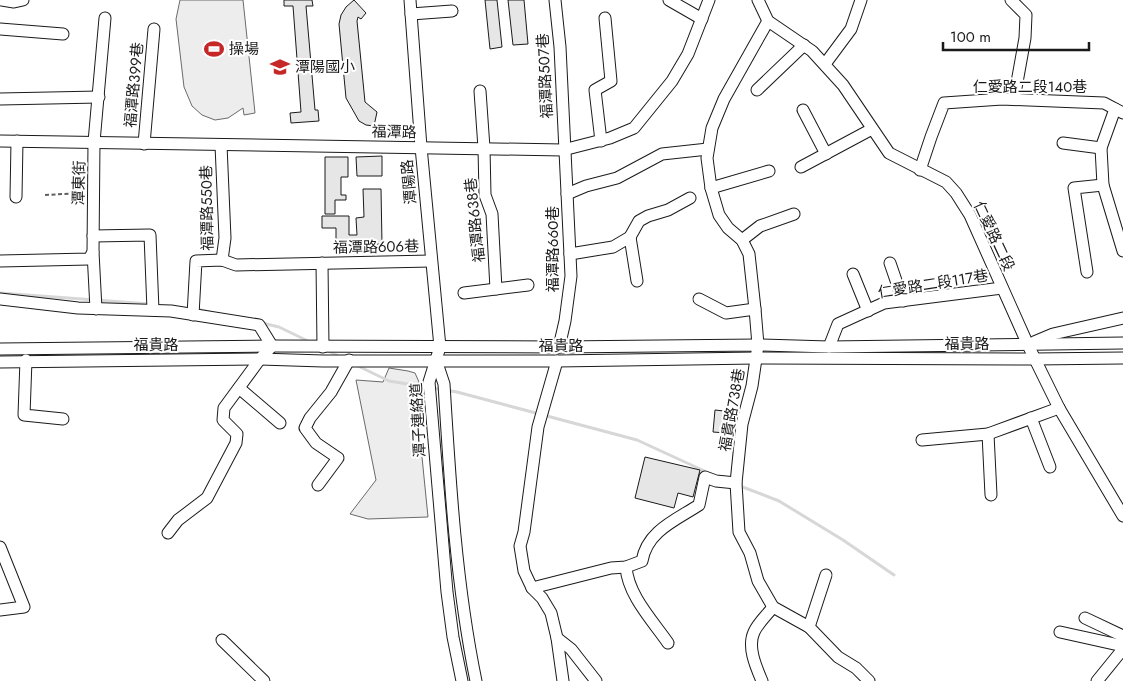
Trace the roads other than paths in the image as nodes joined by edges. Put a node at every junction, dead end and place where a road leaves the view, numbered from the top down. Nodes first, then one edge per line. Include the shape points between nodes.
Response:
1 (2, 0) edge
2 (23, 0) edge
3 (410, 0) edge
4 (555, 0) edge
5 (669, 0) edge
6 (708, 0) edge
7 (758, 0) edge
8 (861, 0) edge
9 (1011, 0) edge
10 (452, 11) dead end
11 (411, 14) junction
12 (106, 18) dead end
13 (605, 18) dead end
14 (702, 19) junction
15 (768, 21) junction
16 (0, 29) edge
17 (154, 29) dead end
18 (63, 34) dead end
19 (804, 45) junction
20 (825, 64) junction
21 (757, 90) dead end
22 (480, 91) dead end
23 (98, 97) junction
24 (0, 99) edge
25 (1014, 99) junction
26 (803, 110) dead end
27 (1119, 111) edge
28 (872, 129) junction
29 (0, 141) edge
30 (17, 141) junction
31 (601, 141) junction
32 (94, 142) junction
33 (1063, 143) dead end
34 (144, 144) junction
35 (221, 145) junction
36 (421, 147) junction
37 (484, 148) junction
38 (1101, 148) junction
39 (564, 150) junction
40 (708, 150) junction
41 (826, 154) junction
42 (801, 167) dead end
43 (920, 170) junction
44 (769, 171) dead end
45 (1103, 185) junction
46 (711, 188) junction
47 (568, 194) junction
48 (16, 197) dead end
49 (690, 198) dead end
50 (794, 214) dead end
51 (93, 236) junction
52 (630, 237) junction
53 (742, 240) junction
54 (1123, 251) edge
55 (93, 252) junction
56 (570, 254) junction
57 (222, 260) junction
58 (0, 261) edge
59 (431, 261) junction
60 (890, 263) dead end
61 (322, 264) junction
62 (1087, 272) dead end
63 (853, 274) dead end
64 (637, 281) dead end
65 (528, 285) dead end
66 (1002, 288) junction
67 (496, 289) junction
68 (464, 294) dead end
69 (0, 299) edge
70 (699, 299) dead end
71 (903, 301) junction
72 (96, 309) junction
73 (754, 309) junction
74 (153, 310) junction
75 (868, 311) junction
76 (194, 315) junction
77 (1123, 318) edge
78 (1123, 343) edge
79 (758, 345) junction
80 (1028, 345) junction
81 (272, 346) junction
82 (322, 347) junction
83 (440, 347) junction
84 (559, 347) junction
85 (829, 347) junction
86 (0, 349) edge
87 (756, 358) junction
88 (1123, 358) edge
89 (260, 359) junction
90 (1034, 359) junction
91 (26, 360) junction
92 (349, 360) junction
93 (436, 360) junction
94 (0, 362) edge
95 (557, 362) junction
96 (239, 388) junction
97 (1059, 408) junction
98 (1030, 418) junction
99 (63, 419) dead end
100 (280, 423) dead end
101 (988, 434) junction
102 (922, 440) dead end
103 (1050, 467) dead end
104 (736, 483) junction
105 (318, 484) dead end
106 (991, 496) dead end
107 (1123, 516) edge
108 (168, 533) dead end
109 (0, 547) edge
110 (626, 567) junction
111 (826, 575) dead end
112 (532, 588) junction
113 (773, 607) junction
114 (0, 610) edge
115 (1085, 618) dead end
116 (809, 627) junction
117 (1060, 632) dead end
118 (1123, 636) edge
119 (557, 638) junction
120 (222, 640) dead end
121 (668, 643) dead end
122 (1123, 647) edge
123 (264, 681) edge
124 (462, 681) edge
125 (476, 681) edge
126 (563, 681) edge
127 (596, 681) edge
128 (762, 681) edge
129 (869, 681) edge
130 (1097, 681) edge

1 - 2 street
3 - 11 street, 潭陽路
4 - 39 street, 福潭路507巷
5 - 14 street
6 - 14 street, 福潭路
7 - 15 street
8 - 20 street via 851,29
9 - 25 street via 1026,15
10 - 11 street
11 - 36 street, 潭陽路
12 - 23 street, 潭東街
13 - 31 street via 611,81 595,90
14 - 31 street, 福潭路 via 688,54 672,81 634,128
15 - 19 street, 仁愛路二段
15 - 40 street via 724,98 712,128
16 - 18 street
17 - 34 street, 福潭路399巷
19 - 20 street, 仁愛路二段
19 - 21 street
20 - 28 street, 仁愛路二段
22 - 37 street, 福潭路638巷
23 - 24 street
23 - 32 street, 潭東街
25 - 27 street, 仁愛路二段140巷 via 1104,103
25 - 43 street, 仁愛路二段140巷 via 944,103
26 - 41 street
27 - 38 street
28 - 41 street
28 - 43 street, 仁愛路二段 via 889,153
29 - 30 street, 福潭路
30 - 32 street, 福潭路
30 - 48 street
31 - 39 street, 福潭路
32 - 34 street, 福潭路
32 - 51 street, 潭東街
33 - 38 street
34 - 35 street, 福潭路
35 - 36 street, 福潭路
35 - 57 street, 福潭路550巷 via 225,238
36 - 37 street, 福潭路
36 - 59 street, 潭陽路
37 - 39 street, 福潭路
37 - 67 street, 福潭路638巷 via 485,195 492,214
38 - 45 street
39 - 47 street, 福潭路660巷
40 - 46 street
40 - 47 street via 662,154 617,178
41 - 42 street
43 - 66 street, 仁愛路二段 via 946,182 956,192 970,214
44 - 46 street
45 - 54 street
45 - 62 street via 1074,188
46 - 53 street via 718,215
47 - 56 street, 福潭路660巷
49 - 52 street via 639,221
50 - 53 street via 760,226
51 - 55 street, 潭東街
51 - 74 street via 150,235
52 - 56 street via 613,247
52 - 64 street
53 - 73 street, 福貴路738巷 via 749,254
55 - 58 street via 89,259
55 - 72 street, 潭東街
56 - 84 street, 福潭路660巷 via 571,276
57 - 61 street, 福潭路550巷 via 236,265
57 - 76 street via 196,261
59 - 61 street, 福潭路606巷
59 - 83 street, 潭陽路
60 - 71 street
61 - 82 street
63 - 75 street
65 - 67 street
66 - 71 street, 仁愛路二段117巷
66 - 80 street, 仁愛路二段
67 - 68 street
69 - 72 street
70 - 73 street via 726,313
71 - 75 street, 仁愛路二段117巷 via 884,303
72 - 74 street
73 - 79 street, 福貴路738巷
74 - 76 street
75 - 85 street, 仁愛路二段117巷 via 838,324
76 - 81 street via 259,326
77 - 80 street via 1053,334
78 - 80 street, 福貴路
79 - 84 street, 福貴路
79 - 85 street, 福貴路
79 - 87 street, 福貴路738巷
80 - 85 street, 福貴路
80 - 90 street, 仁愛路二段
81 - 82 street, 福貴路
81 - 86 street, 福貴路
81 - 89 street
82 - 83 street, 福貴路
83 - 84 street, 福貴路
83 - 93 street, 潭陽路
87 - 90 street, 福貴路
87 - 95 street, 福貴路
87 - 104 street, 福貴路738巷 via 742,424
88 - 90 street, 福貴路
89 - 91 street, 福貴路
89 - 92 street, 福貴路
89 - 96 street
90 - 97 street, 仁愛路二段
91 - 94 street, 福貴路
91 - 99 street via 24,415
92 - 93 street, 福貴路
92 - 105 street via 305,428 316,443 338,458
93 - 95 street, 福貴路
93 - 124 street, 潭子連絡道 via 429,382 447,592
93 - 125 street, 潭子連絡道 via 444,384 460,582
95 - 112 street via 538,427 526,524 520,546 524,571
96 - 100 street
96 - 108 street via 224,408 223,420 237,434 236,443 207,498 178,520
97 - 98 street
97 - 107 street, 仁愛路二段
98 - 101 street
98 - 103 street
101 - 102 street
101 - 106 street
104 - 110 street via 705,477 699,505 667,523 644,550 642,561
104 - 113 street, 福貴路738巷 via 740,532 758,581
109 - 114 street via 24,607
110 - 112 street
110 - 121 street via 630,589
111 - 116 street
112 - 119 street via 551,613
113 - 116 street
113 - 128 street via 752,638 752,658
115 - 118 street
116 - 129 street via 838,657
117 - 122 street
119 - 126 street
119 - 127 street via 571,648
120 - 123 street
122 - 130 street

